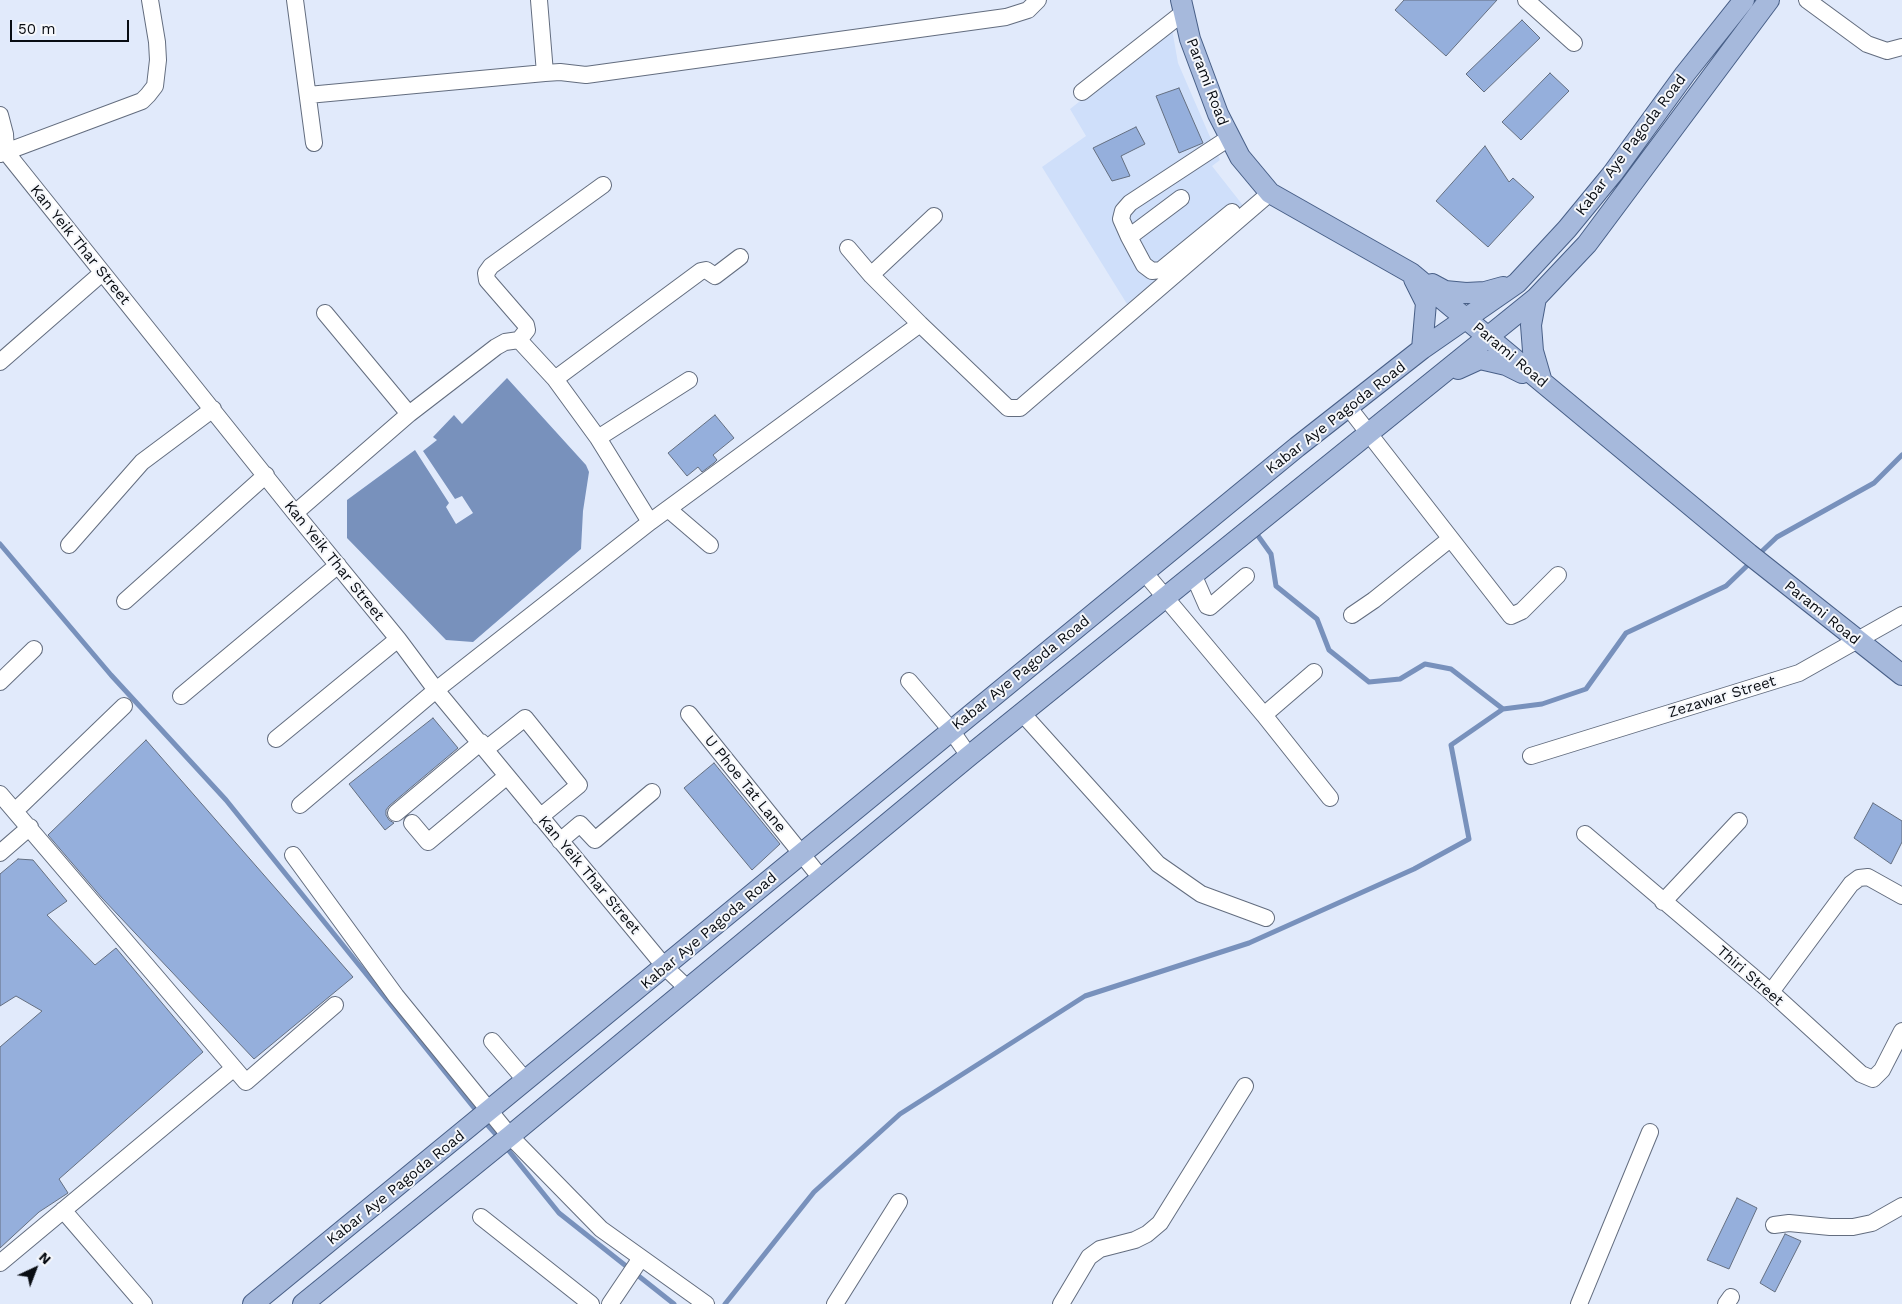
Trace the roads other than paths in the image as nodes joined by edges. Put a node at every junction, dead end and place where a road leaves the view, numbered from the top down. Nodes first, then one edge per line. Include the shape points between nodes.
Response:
1 (150, 0) edge
2 (295, 0) edge
3 (538, 0) edge
4 (1038, 0) edge
5 (1526, 0) edge
6 (1744, 0) edge
7 (1769, 0) edge
8 (1807, 0) edge
9 (1182, 6) edge
10 (1574, 43) dead end
11 (1902, 47) edge
12 (545, 74) junction
13 (1685, 74) junction
14 (1704, 88) junction
15 (1082, 92) dead end
16 (308, 95) junction
17 (0, 115) edge
18 (1230, 138) junction
19 (314, 143) dead end
20 (3, 153) edge
21 (603, 185) dead end
22 (1267, 190) junction
23 (1181, 198) dead end
24 (934, 216) dead end
25 (1129, 237) junction
26 (848, 248) dead end
27 (740, 257) dead end
28 (102, 273) junction
29 (1411, 273) junction
30 (872, 275) junction
31 (1517, 283) junction
32 (1536, 298) junction
33 (325, 313) dead end
34 (1466, 317) junction
35 (920, 324) junction
36 (1489, 336) junction
37 (519, 340) junction
38 (1422, 349) junction
39 (0, 362) edge
40 (1439, 376) junction
41 (555, 379) junction
42 (689, 380) dead end
43 (1542, 382) junction
44 (1348, 408) junction
45 (213, 409) junction
46 (409, 414) junction
47 (1368, 434) junction
48 (598, 438) junction
49 (1297, 447) junction
50 (1318, 473) junction
51 (266, 475) junction
52 (668, 509) junction
53 (295, 513) junction
54 (650, 522) junction
55 (1450, 539) junction
56 (69, 544) dead end
57 (710, 545) dead end
58 (338, 565) junction
59 (1144, 572) junction
60 (1193, 574) junction
61 (1558, 575) dead end
62 (1246, 576) dead end
63 (1165, 596) junction
64 (125, 601) dead end
65 (1902, 614) edge
66 (1352, 615) dead end
67 (398, 639) junction
68 (1856, 640) junction
69 (34, 649) dead end
70 (1314, 672) dead end
71 (1902, 675) edge
72 (909, 681) dead end
73 (0, 682) edge
74 (436, 690) junction
75 (181, 696) dead end
76 (124, 706) dead end
77 (1022, 713) junction
78 (689, 714) dead end
79 (1264, 715) junction
80 (951, 730) junction
81 (276, 739) dead end
82 (483, 745) junction
83 (969, 756) junction
84 (1531, 756) dead end
85 (507, 776) junction
86 (652, 792) dead end
87 (0, 794) edge
88 (1330, 798) dead end
89 (300, 805) dead end
90 (15, 811) junction
91 (396, 813) dead end
92 (540, 817) junction
93 (1739, 821) dead end
94 (412, 823) dead end
95 (30, 827) junction
96 (1585, 834) dead end
97 (560, 841) junction
98 (0, 853) edge
99 (802, 853) junction
100 (293, 855) dead end
101 (821, 878) junction
102 (1902, 896) edge
103 (1663, 902) junction
104 (1266, 918) dead end
105 (665, 967) junction
106 (688, 988) junction
107 (1770, 992) junction
108 (335, 1005) dead end
109 (1902, 1031) edge
110 (492, 1041) dead end
111 (234, 1068) junction
112 (526, 1081) junction
113 (1245, 1086) dead end
114 (484, 1116) junction
115 (1650, 1132) dead end
116 (510, 1136) junction
117 (425, 1163) junction
118 (445, 1188) junction
119 (899, 1202) dead end
120 (1902, 1206) edge
121 (63, 1210) junction
122 (481, 1216) dead end
123 (1774, 1225) dead end
124 (641, 1258) junction
125 (0, 1263) edge
126 (144, 1304) edge
127 (253, 1304) edge
128 (302, 1304) edge
129 (591, 1304) edge
130 (610, 1304) edge
131 (706, 1304) edge
132 (835, 1304) edge
133 (1061, 1304) edge
134 (1579, 1304) edge

1 - 20 street via 158,60 155,86 148,95 142,101
2 - 16 street
3 - 12 street
4 - 12 street via 1028,10 1006,17 586,75
5 - 10 street
6 - 13 main road, Kabar Aye Pagoda Road
7 - 14 main road, Kabar Aye Pagoda Road
8 - 11 street via 1867,44 1887,51
9 - 15 street
9 - 18 main road, Parami Road via 1190,40
12 - 16 street
13 - 14 main road
13 - 31 main road, Kabar Aye Pagoda Road via 1602,187
14 - 32 main road, Kabar Aye Pagoda Road via 1587,244
16 - 19 street
17 - 20 street via 6,134
18 - 22 main road, Parami Road via 1240,157
18 - 25 street via 1130,203 1120,219
20 - 28 street, Kan Yeik Thar Street
21 - 37 street via 491,266 486,273 487,280 526,325
22 - 25 street via 1161,270 1152,271 1144,265
22 - 29 main road, Parami Road
22 - 35 street via 1020,408 1008,408
23 - 25 street
24 - 30 street
26 - 30 street
27 - 41 street via 715,276 702,271
28 - 39 street
28 - 45 street, Kan Yeik Thar Street
29 - 31 main road via 1445,291 1466,293 1485,292
29 - 34 main road, Parami Road
29 - 38 main road via 1426,303
30 - 35 street
31 - 34 main road, Kabar Aye Pagoda Road
32 - 36 main road, Kabar Aye Pagoda Road
32 - 43 main road via 1531,325 1533,351
33 - 46 street
34 - 36 main road, Parami Road
34 - 38 main road, Kabar Aye Pagoda Road
35 - 52 street
36 - 40 main road, Kabar Aye Pagoda Road
36 - 43 main road, Parami Road
37 - 41 street
37 - 46 street via 496,347
38 - 44 main road, Kabar Aye Pagoda Road
40 - 43 main road via 1480,359 1506,365
40 - 47 main road, Kabar Aye Pagoda Road
41 - 48 street
42 - 48 street
43 - 68 main road, Parami Road
44 - 47 street
44 - 49 main road, Kabar Aye Pagoda Road
45 - 51 street, Kan Yeik Thar Street
45 - 56 street via 142,462
46 - 53 street
47 - 50 main road, Kabar Aye Pagoda Road
47 - 55 street
48 - 54 street
49 - 50 main road
49 - 59 main road, Kabar Aye Pagoda Road
50 - 60 main road, Kabar Aye Pagoda Road
51 - 53 street, Kan Yeik Thar Street
51 - 64 street
52 - 54 street
52 - 57 street
53 - 58 street, Kan Yeik Thar Street
54 - 74 street
55 - 61 street via 1511,616 1522,611
55 - 66 street
58 - 67 street, Kan Yeik Thar Street
58 - 75 street
59 - 63 street
59 - 80 main road, Kabar Aye Pagoda Road
60 - 62 street via 1210,607
60 - 63 main road, Kabar Aye Pagoda Road
63 - 77 main road, Kabar Aye Pagoda Road
63 - 79 street
65 - 68 street, Zezawar Street
67 - 74 street, Kan Yeik Thar Street
67 - 81 street
68 - 71 main road, Parami Road
68 - 84 street, Zezawar Street via 1799,673
69 - 73 street
70 - 79 street
72 - 80 street
74 - 82 street, Kan Yeik Thar Street
74 - 89 street
76 - 90 street
77 - 83 main road, Kabar Aye Pagoda Road
77 - 104 street via 1158,864 1201,894
78 - 99 street, U Phoe Tat Lane
79 - 88 street
80 - 83 street
80 - 99 main road, Kabar Aye Pagoda Road
82 - 85 street, Kan Yeik Thar Street
82 - 91 street
82 - 92 street via 524,718 578,785
83 - 101 main road, Kabar Aye Pagoda Road
85 - 92 street, Kan Yeik Thar Street
85 - 94 street via 428,842
86 - 97 street via 595,840 580,824
87 - 90 street
90 - 95 street
92 - 97 street, Kan Yeik Thar Street
93 - 103 street
95 - 98 street
95 - 111 street
96 - 103 street, Thiri Street
97 - 105 street, Kan Yeik Thar Street
99 - 101 street, U Phoe Tat Lane
99 - 105 main road, Kabar Aye Pagoda Road
100 - 114 street
101 - 106 main road, Kabar Aye Pagoda Road
102 - 107 street via 1868,877 1859,878 1851,884
103 - 107 street, Thiri Street
105 - 106 street, Kan Yeik Thar Street
105 - 112 main road, Kabar Aye Pagoda Road
106 - 116 main road, Kabar Aye Pagoda Road
107 - 109 street, Thiri Street via 1861,1074 1873,1079 1882,1070
108 - 111 street via 246,1082
110 - 112 street
111 - 121 street
112 - 114 main road, Kabar Aye Pagoda Road
113 - 133 street via 1160,1223 1135,1240 1100,1249 1089,1257
114 - 116 street
114 - 117 main road, Kabar Aye Pagoda Road
115 - 134 street
116 - 118 main road, Kabar Aye Pagoda Road
116 - 124 street via 601,1229
117 - 118 main road
117 - 127 main road, Kabar Aye Pagoda Road
118 - 128 main road, Kabar Aye Pagoda Road
119 - 132 street
120 - 123 street via 1872,1223 1854,1226 1789,1222
121 - 125 street
121 - 126 street
122 - 129 street
124 - 130 street
124 - 131 street

